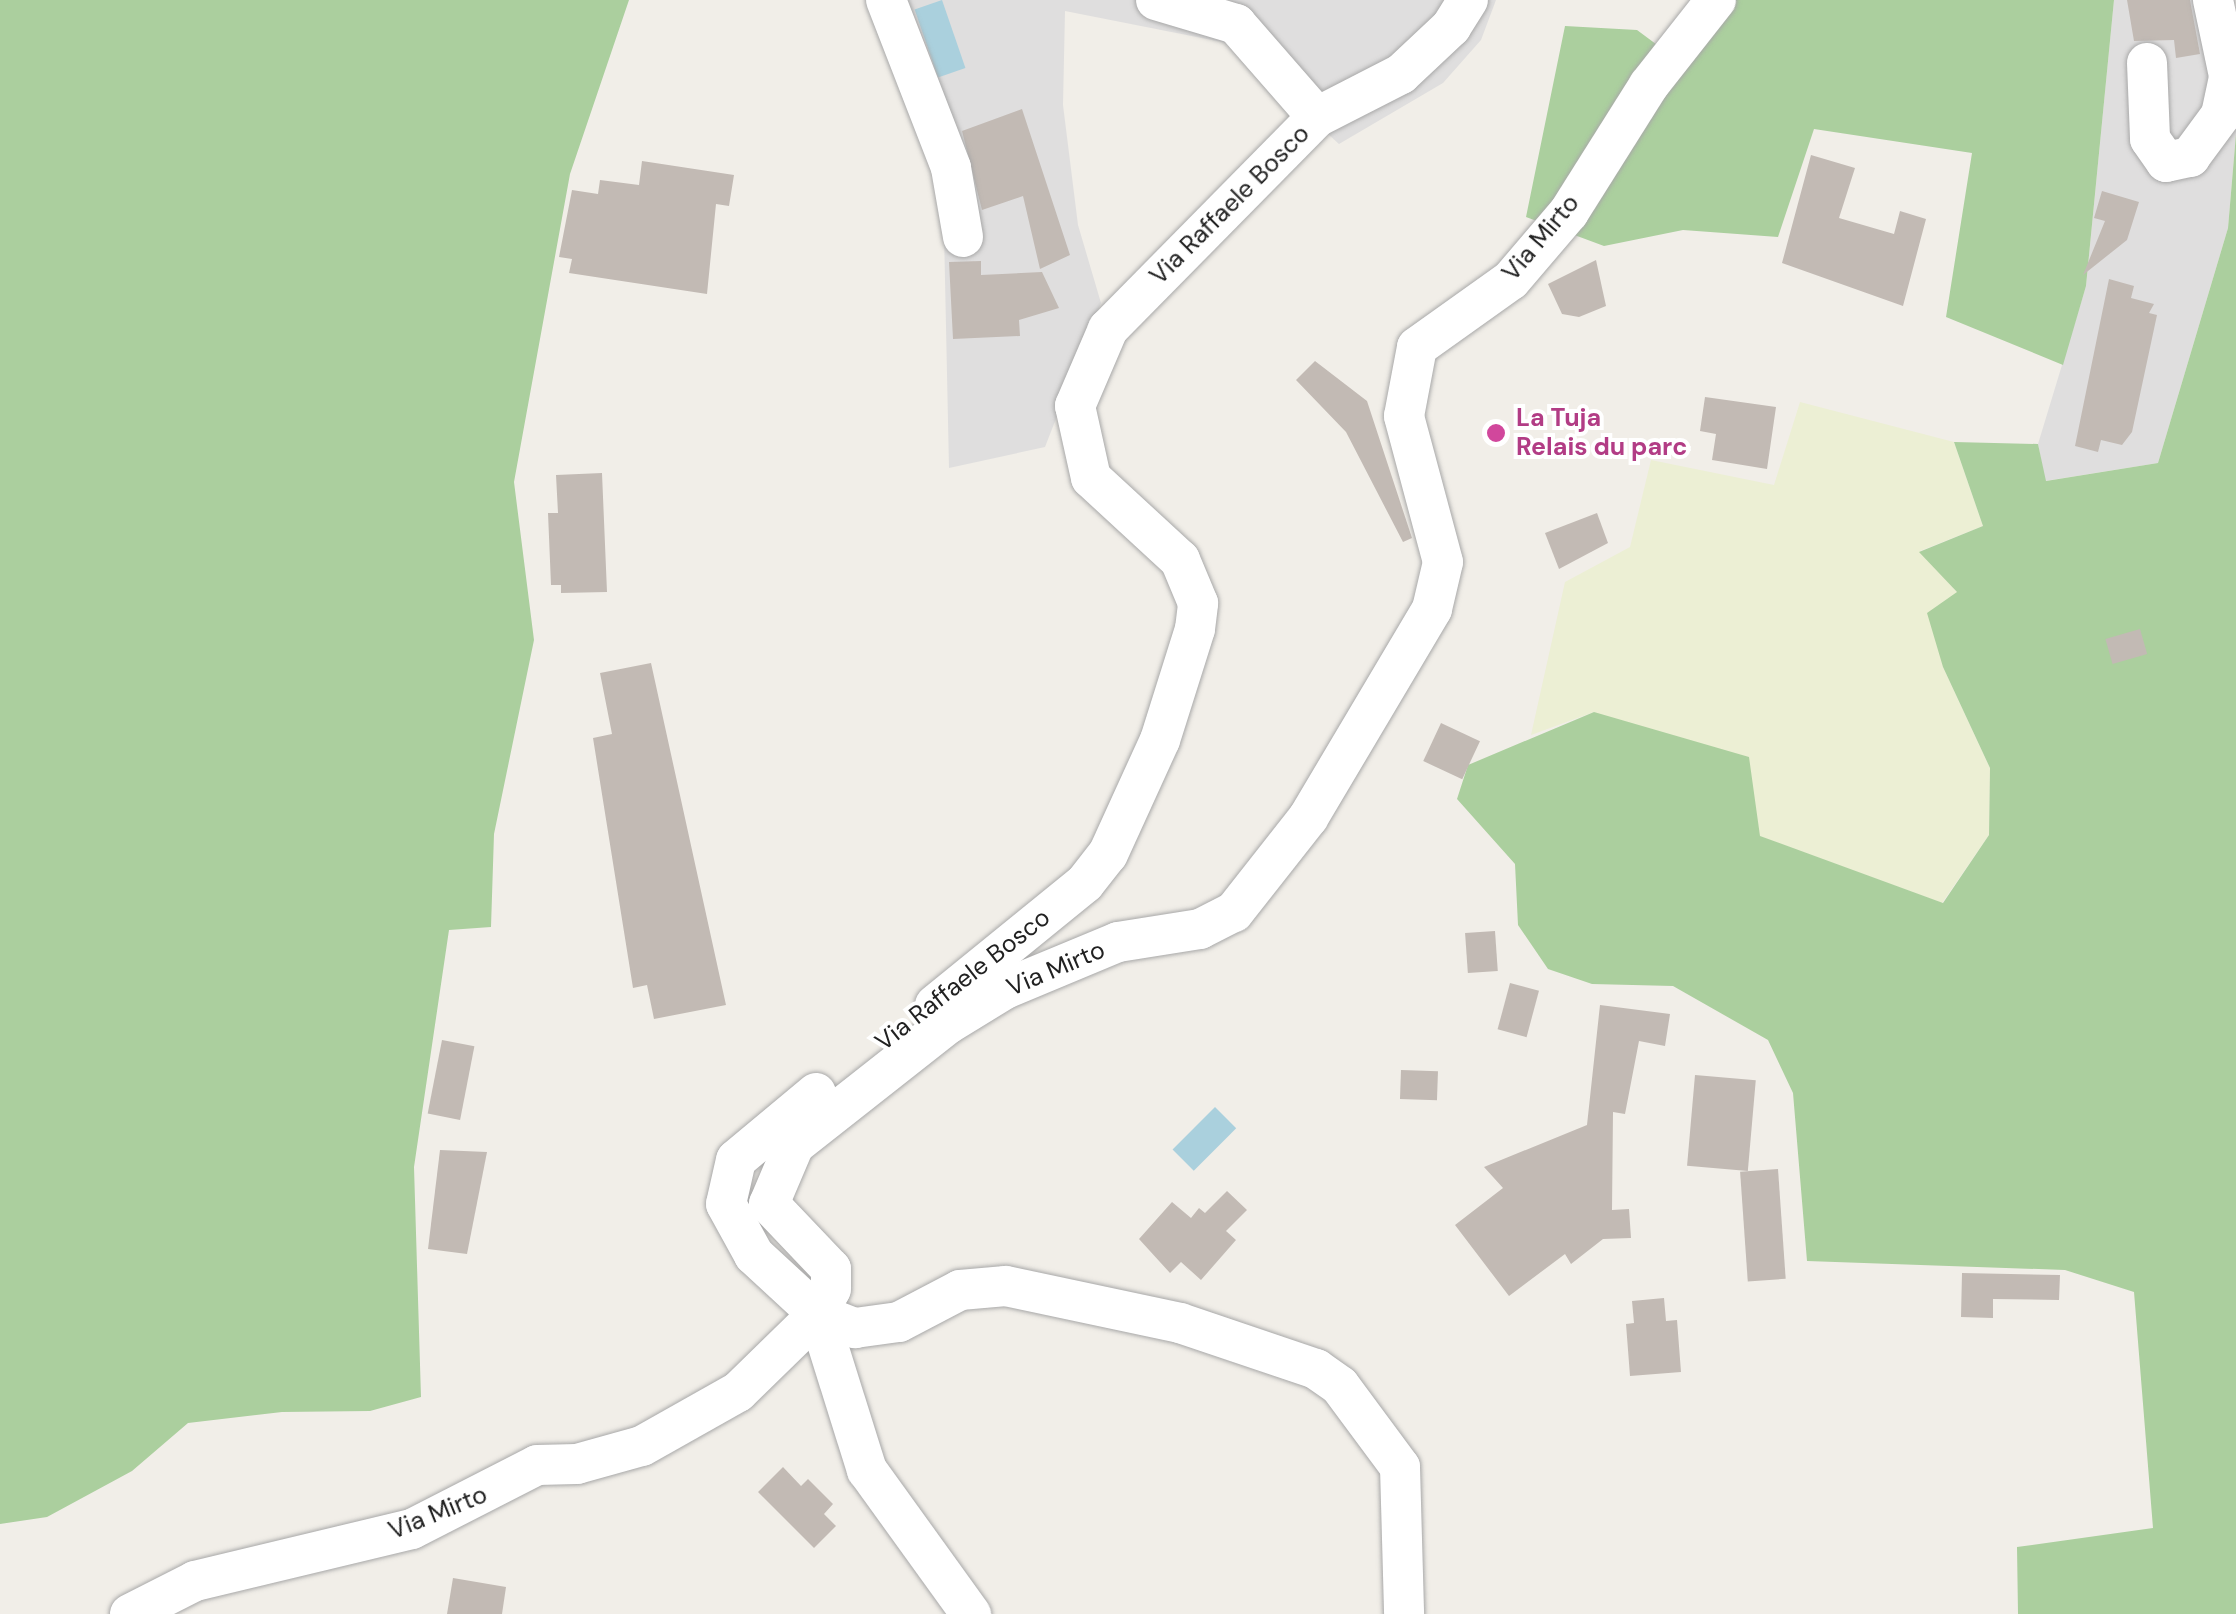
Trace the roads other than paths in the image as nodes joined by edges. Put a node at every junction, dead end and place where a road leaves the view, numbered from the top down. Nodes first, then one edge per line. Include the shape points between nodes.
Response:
1 (886, 0) edge
2 (1156, 0) edge
3 (1468, 0) edge
4 (1716, 0) edge
5 (2213, 0) edge
6 (2147, 64) dead end
7 (1316, 118) junction
8 (964, 237) dead end
9 (818, 1314) junction
10 (130, 1614) edge
11 (971, 1614) edge
12 (1404, 1614) edge

1 - 8 street via 955,180
2 - 7 street via 1236,24
3 - 7 street, Via Raffaele Bosco via 1451,27 1401,74
4 - 9 street, Via Mirto via 1649,85 1569,212 1522,266 1417,347 1404,416 1443,562 1432,610 1308,818 1234,912 1200,929 1118,942 1006,989 948,1024 794,1144 770,1204 831,1269 831,1290
5 - 6 street via 2229,76 2221,115 2190,157 2166,162 2150,139
7 - 9 street, Via Raffaele Bosco via 1108,329 1075,406 1091,478 1180,560 1198,603 1160,740 1108,854 1086,882 972,978 753,1140 736,1160 727,1186 732,1220 754,1255
9 - 10 street, Via Mirto via 738,1392 642,1446 576,1464 537,1465 412,1529 196,1581
9 - 11 street via 867,1470
9 - 12 street, Via Raffaele Bosco via 855,1328 899,1322 960,1290 1024,1288 1180,1323 1316,1369 1340,1386 1400,1467

